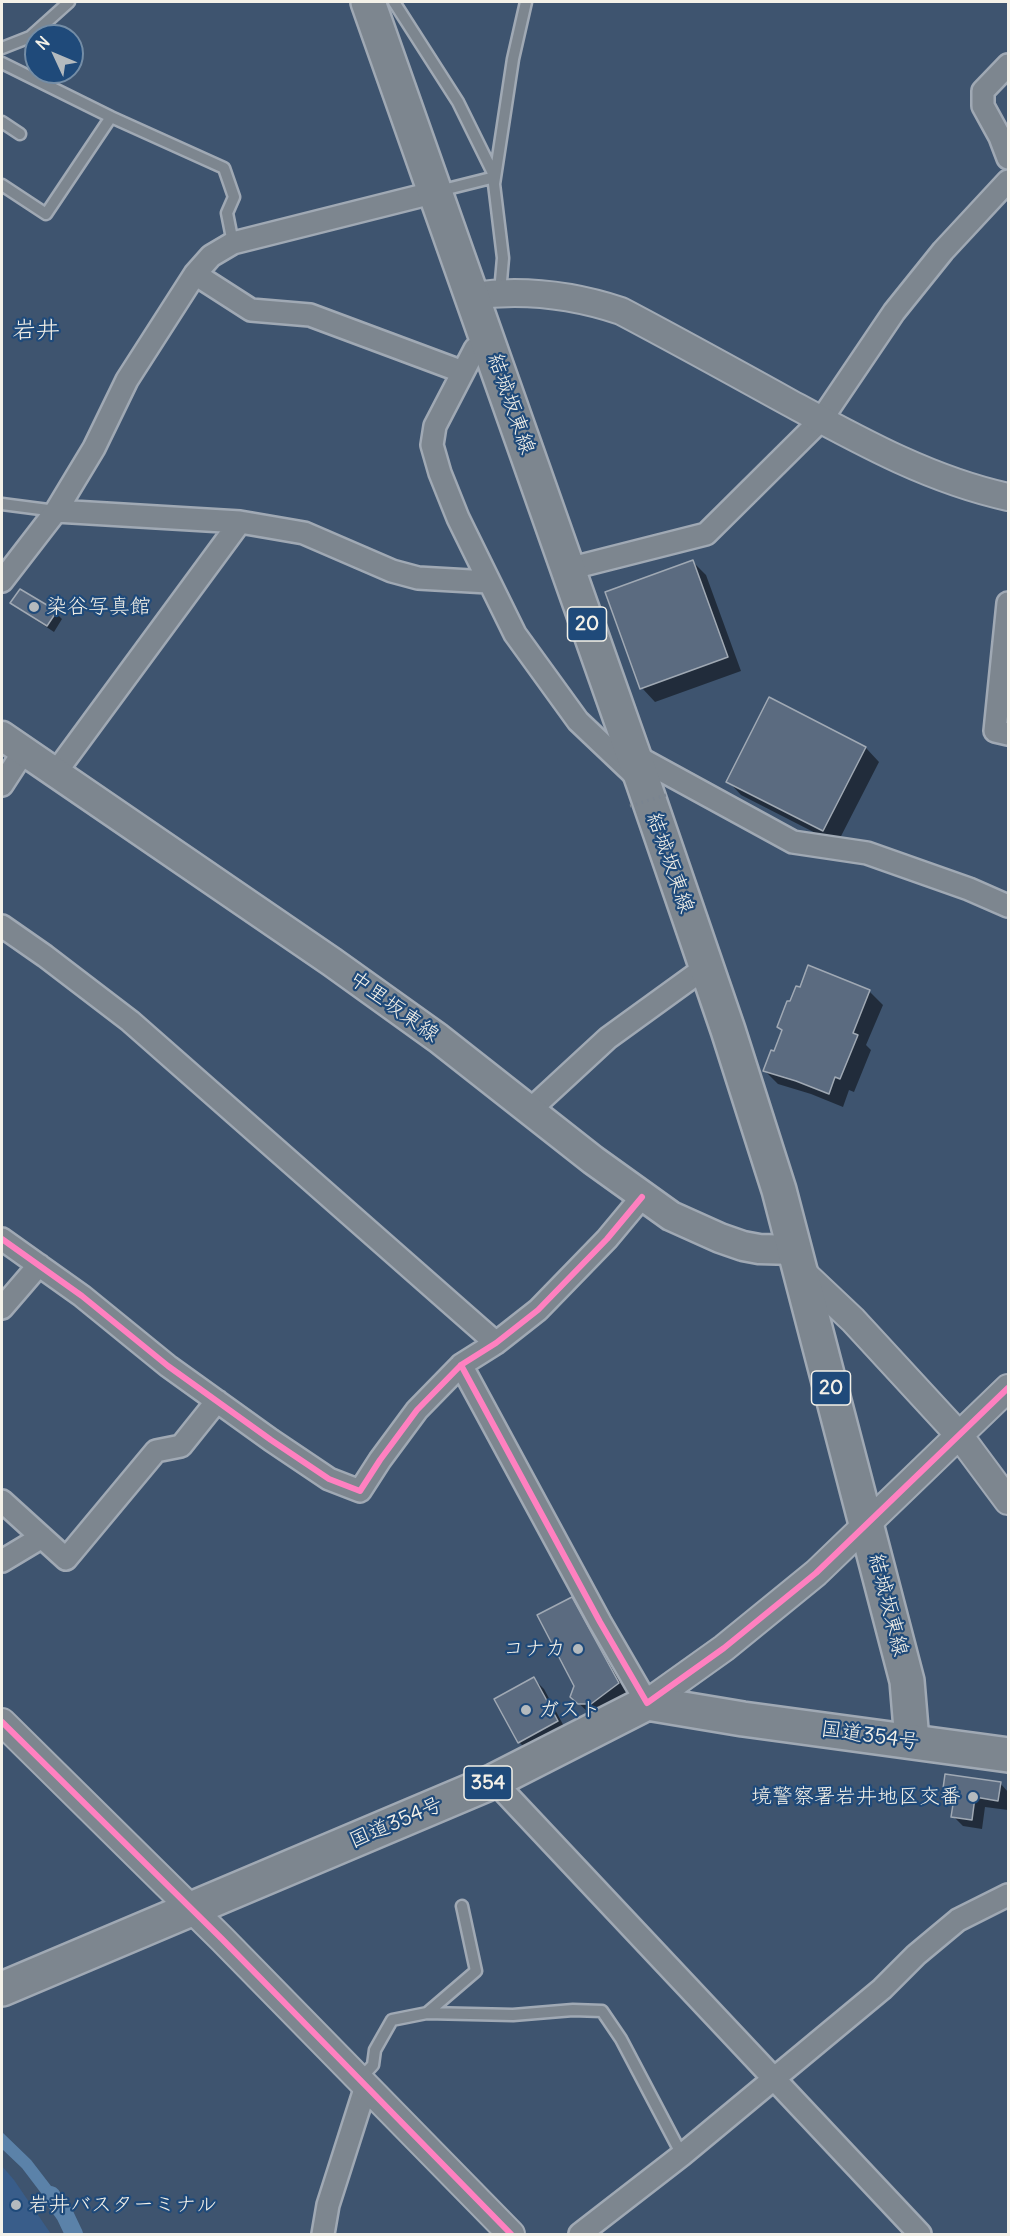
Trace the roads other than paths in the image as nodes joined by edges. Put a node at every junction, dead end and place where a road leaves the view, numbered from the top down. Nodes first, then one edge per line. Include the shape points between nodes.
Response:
1 (69, 2) edge
2 (368, 2) edge
3 (394, 2) edge
4 (526, 2) edge
5 (2, 48) edge
6 (2, 63) edge
7 (1008, 65) edge
8 (111, 117) junction
9 (2, 122) edge
10 (20, 134) dead end
11 (1008, 158) edge
12 (495, 177) junction
13 (1008, 181) edge
14 (2, 185) edge
15 (436, 192) junction
16 (233, 243) junction
17 (195, 274) junction
18 (486, 294) junction
19 (488, 340) junction
20 (463, 372) junction
21 (821, 420) junction
22 (1008, 497) edge
23 (2, 504) edge
24 (56, 511) junction
25 (240, 522) junction
26 (568, 569) junction
27 (2, 582) edge
28 (488, 582) junction
29 (1008, 603) edge
30 (1008, 734) edge
31 (13, 743) edge
32 (56, 772) junction
33 (643, 784) junction
34 (2, 785) edge
35 (1008, 906) edge
36 (2, 926) edge
37 (706, 967) junction
38 (530, 1110) junction
39 (642, 1197) junction
40 (2, 1239) edge
41 (797, 1260) junction
42 (39, 1265) junction
43 (2, 1308) edge
44 (496, 1343) junction
45 (461, 1365) junction
46 (1008, 1388) edge
47 (217, 1401) junction
48 (959, 1435) junction
49 (2, 1501) edge
50 (1008, 1501) edge
51 (867, 1525) junction
52 (42, 1537) junction
53 (2, 1561) edge
54 (647, 1702) junction
55 (4, 1729) edge
56 (912, 1741) junction
57 (1008, 1755) edge
58 (494, 1781) junction
59 (1008, 1894) edge
60 (462, 1906) dead end
61 (192, 1910) junction
62 (2, 1989) edge
63 (427, 2013) junction
64 (773, 2078) junction
65 (362, 2083) junction
66 (682, 2155) junction
67 (323, 2235) edge
68 (511, 2235) edge
69 (580, 2235) edge
70 (920, 2235) edge

1 - 5 lane via 30,37
2 - 15 main road, 結城坂東線 / 20
3 - 12 lane via 458,102
4 - 12 lane
6 - 8 lane
7 - 11 street via 983,91 983,106
8 - 14 lane via 46,214
8 - 16 lane via 224,168 234,197 227,213
9 - 10 lane
12 - 15 lane
12 - 18 lane via 502,258
13 - 21 street via 943,251 894,312
15 - 16 street
15 - 18 main road, 結城坂東線 / 20
16 - 17 street via 211,256
17 - 20 street via 251,310 310,315
17 - 24 street via 128,380
18 - 19 main road, 結城坂東線 / 20
18 - 21 street via 560,296 621,311
19 - 20 street via 475,349
19 - 26 main road, 結城坂東線 / 20
20 - 28 street via 435,426 432,445 458,518
21 - 22 street via 916,468
21 - 26 street via 706,534
23 - 24 lane
24 - 25 street
24 - 27 street
25 - 28 street via 304,533 410,576
25 - 32 street
26 - 33 main road, 結城坂東線 / 20
28 - 33 street via 515,634 578,721
29 - 30 street via 995,731
31 - 32 main road, 中里坂東線
31 - 34 street
32 - 38 main road, 中里坂東線 via 351,975
33 - 35 street via 793,842 867,853
33 - 37 main road, 結城坂東線 / 20
36 - 44 street via 130,1021
37 - 38 street via 608,1038
37 - 41 main road, 結城坂東線 / 20 via 761,1128
38 - 39 main road, 中里坂東線
39 - 41 main road, 中里坂東線 via 671,1216 735,1244
39 - 44 street via 538,1310
40 - 42 street
41 - 48 street
41 - 51 main road, 結城坂東線 / 20
42 - 43 street
42 - 47 street
44 - 45 street
45 - 47 street via 417,1410 360,1491 329,1479
45 - 54 street
46 - 48 street
47 - 52 street via 181,1446 156,1451 66,1558
48 - 50 street
48 - 51 street
49 - 52 street
51 - 54 street via 788,1597
51 - 56 main road, 結城坂東線 / 20 via 910,1694
52 - 53 street
54 - 56 main road, 国道354号
54 - 58 main road, 国道354号 / 354
55 - 61 street
56 - 57 main road, 国道354号
58 - 61 main road, 国道354号 / 354
58 - 64 street
59 - 64 street via 958,1920 882,1989
60 - 63 lane via 476,1971
61 - 62 main road, 国道354号 / 354
61 - 65 street
63 - 65 lane via 392,2020
63 - 66 lane via 602,2011 621,2039
64 - 66 street
64 - 70 street
65 - 67 street
65 - 68 street
66 - 69 street

